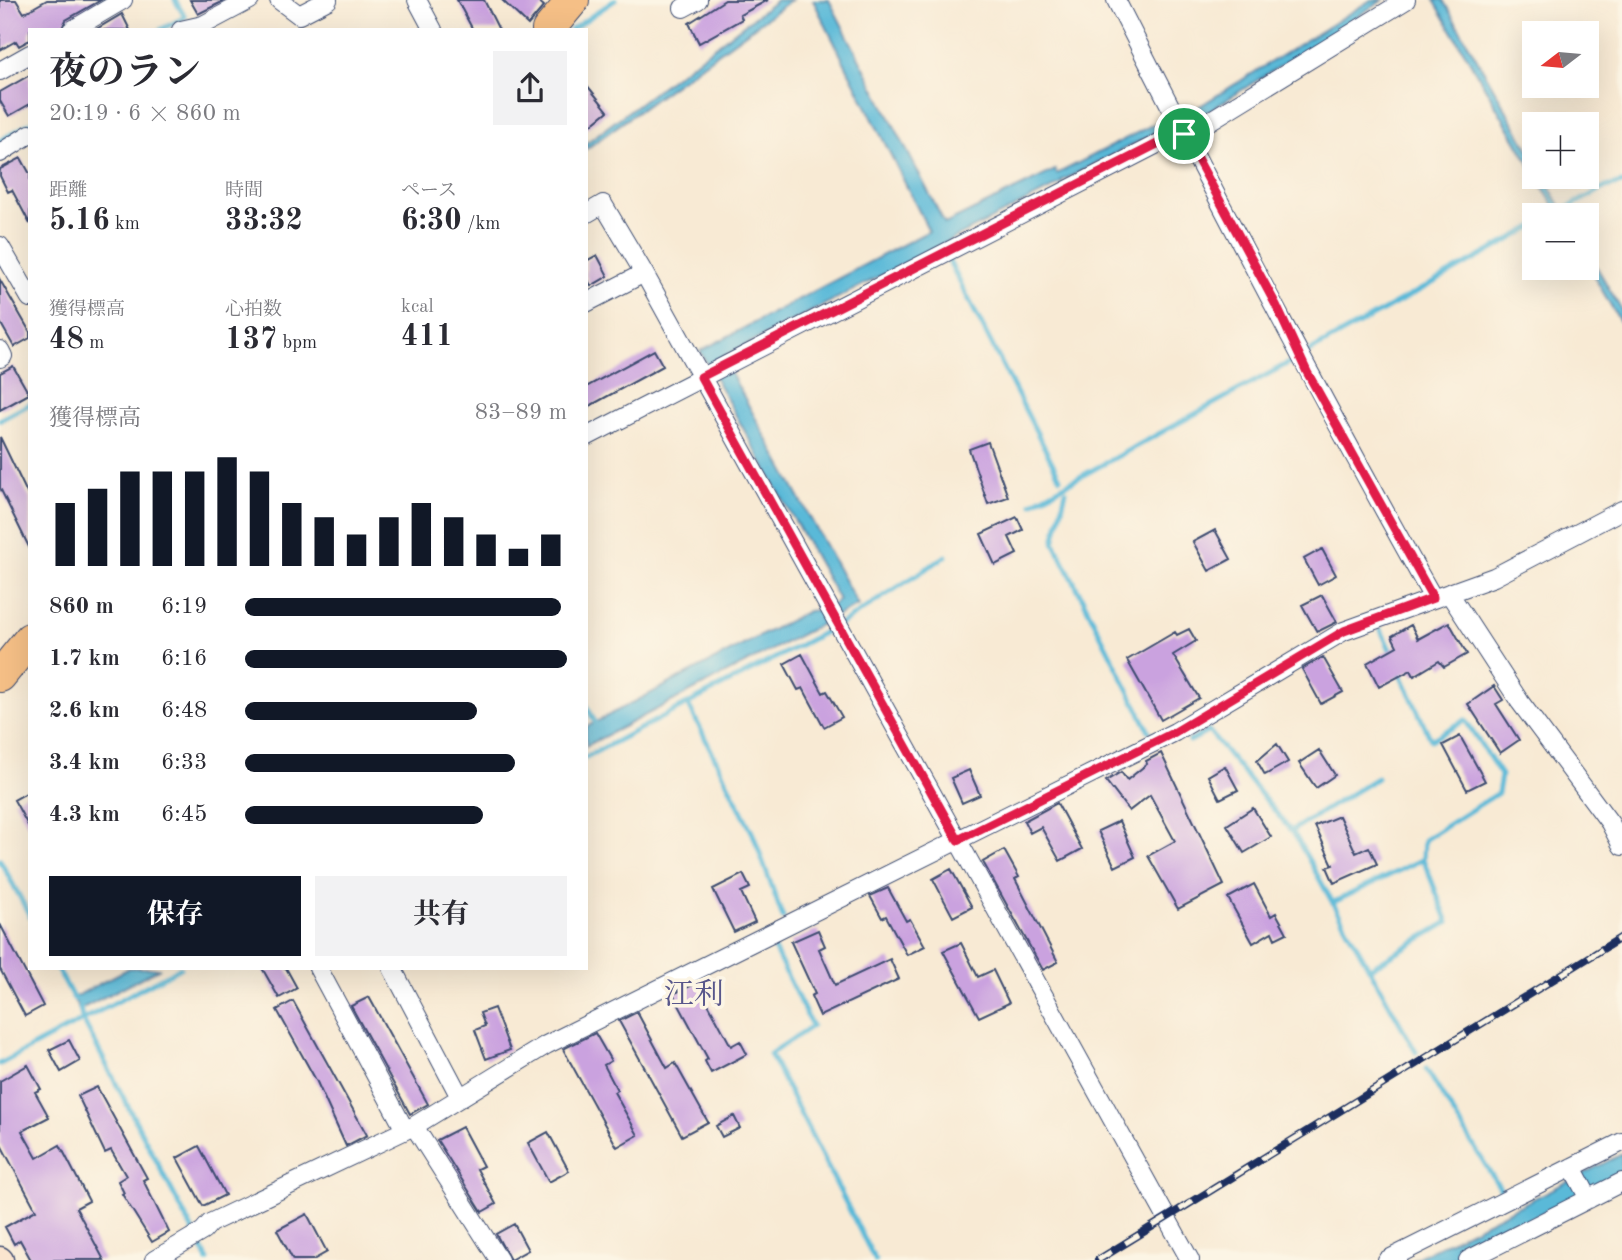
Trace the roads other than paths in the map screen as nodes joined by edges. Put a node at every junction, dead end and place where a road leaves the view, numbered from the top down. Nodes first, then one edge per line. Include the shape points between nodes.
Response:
1 (123, 0) edge
2 (250, 0) edge
3 (279, 0) edge
4 (328, 0) edge
5 (417, 0) edge
6 (573, 0) edge
7 (1116, 0) edge
8 (1406, 0) edge
9 (75, 28) edge
10 (190, 28) edge
11 (432, 28) edge
12 (550, 28) edge
13 (28, 55) edge
14 (0, 71) edge
15 (1184, 134) junction
16 (28, 135) edge
17 (0, 153) edge
18 (588, 213) edge
19 (0, 246) edge
20 (644, 273) junction
21 (28, 295) edge
22 (588, 302) edge
23 (0, 349) edge
24 (0, 358) edge
25 (701, 377) junction
26 (588, 436) edge
27 (1622, 510) edge
28 (1441, 595) junction
29 (28, 641) edge
30 (0, 676) edge
31 (958, 840) junction
32 (1622, 846) edge
33 (319, 970) edge
34 (393, 970) edge
35 (460, 1097) junction
36 (410, 1128) junction
37 (1622, 1142) edge
38 (1572, 1167) junction
39 (1622, 1182) edge
40 (1588, 1199) junction
41 (155, 1260) edge
42 (499, 1260) edge
43 (1190, 1260) edge
44 (1387, 1260) edge
45 (1468, 1260) edge

1 - 9 street
2 - 10 street
3 - 4 street via 299,15
5 - 11 street
6 - 12 highway
7 - 15 street
8 - 15 street
13 - 14 street
15 - 25 street
15 - 28 street via 1307,372
16 - 17 street
18 - 20 street via 603,204
19 - 21 street
20 - 22 street
20 - 25 street
23 - 24 street
25 - 26 street
25 - 31 street
27 - 28 street via 1494,577
28 - 31 street via 1344,631 1175,732
28 - 32 street via 1610,823
29 - 30 highway
31 - 35 street via 546,1045
31 - 43 street
33 - 36 street
34 - 35 street
35 - 36 street
36 - 41 street via 210,1223
36 - 42 street
37 - 38 street
38 - 40 street
38 - 44 street
39 - 40 street
40 - 45 street

